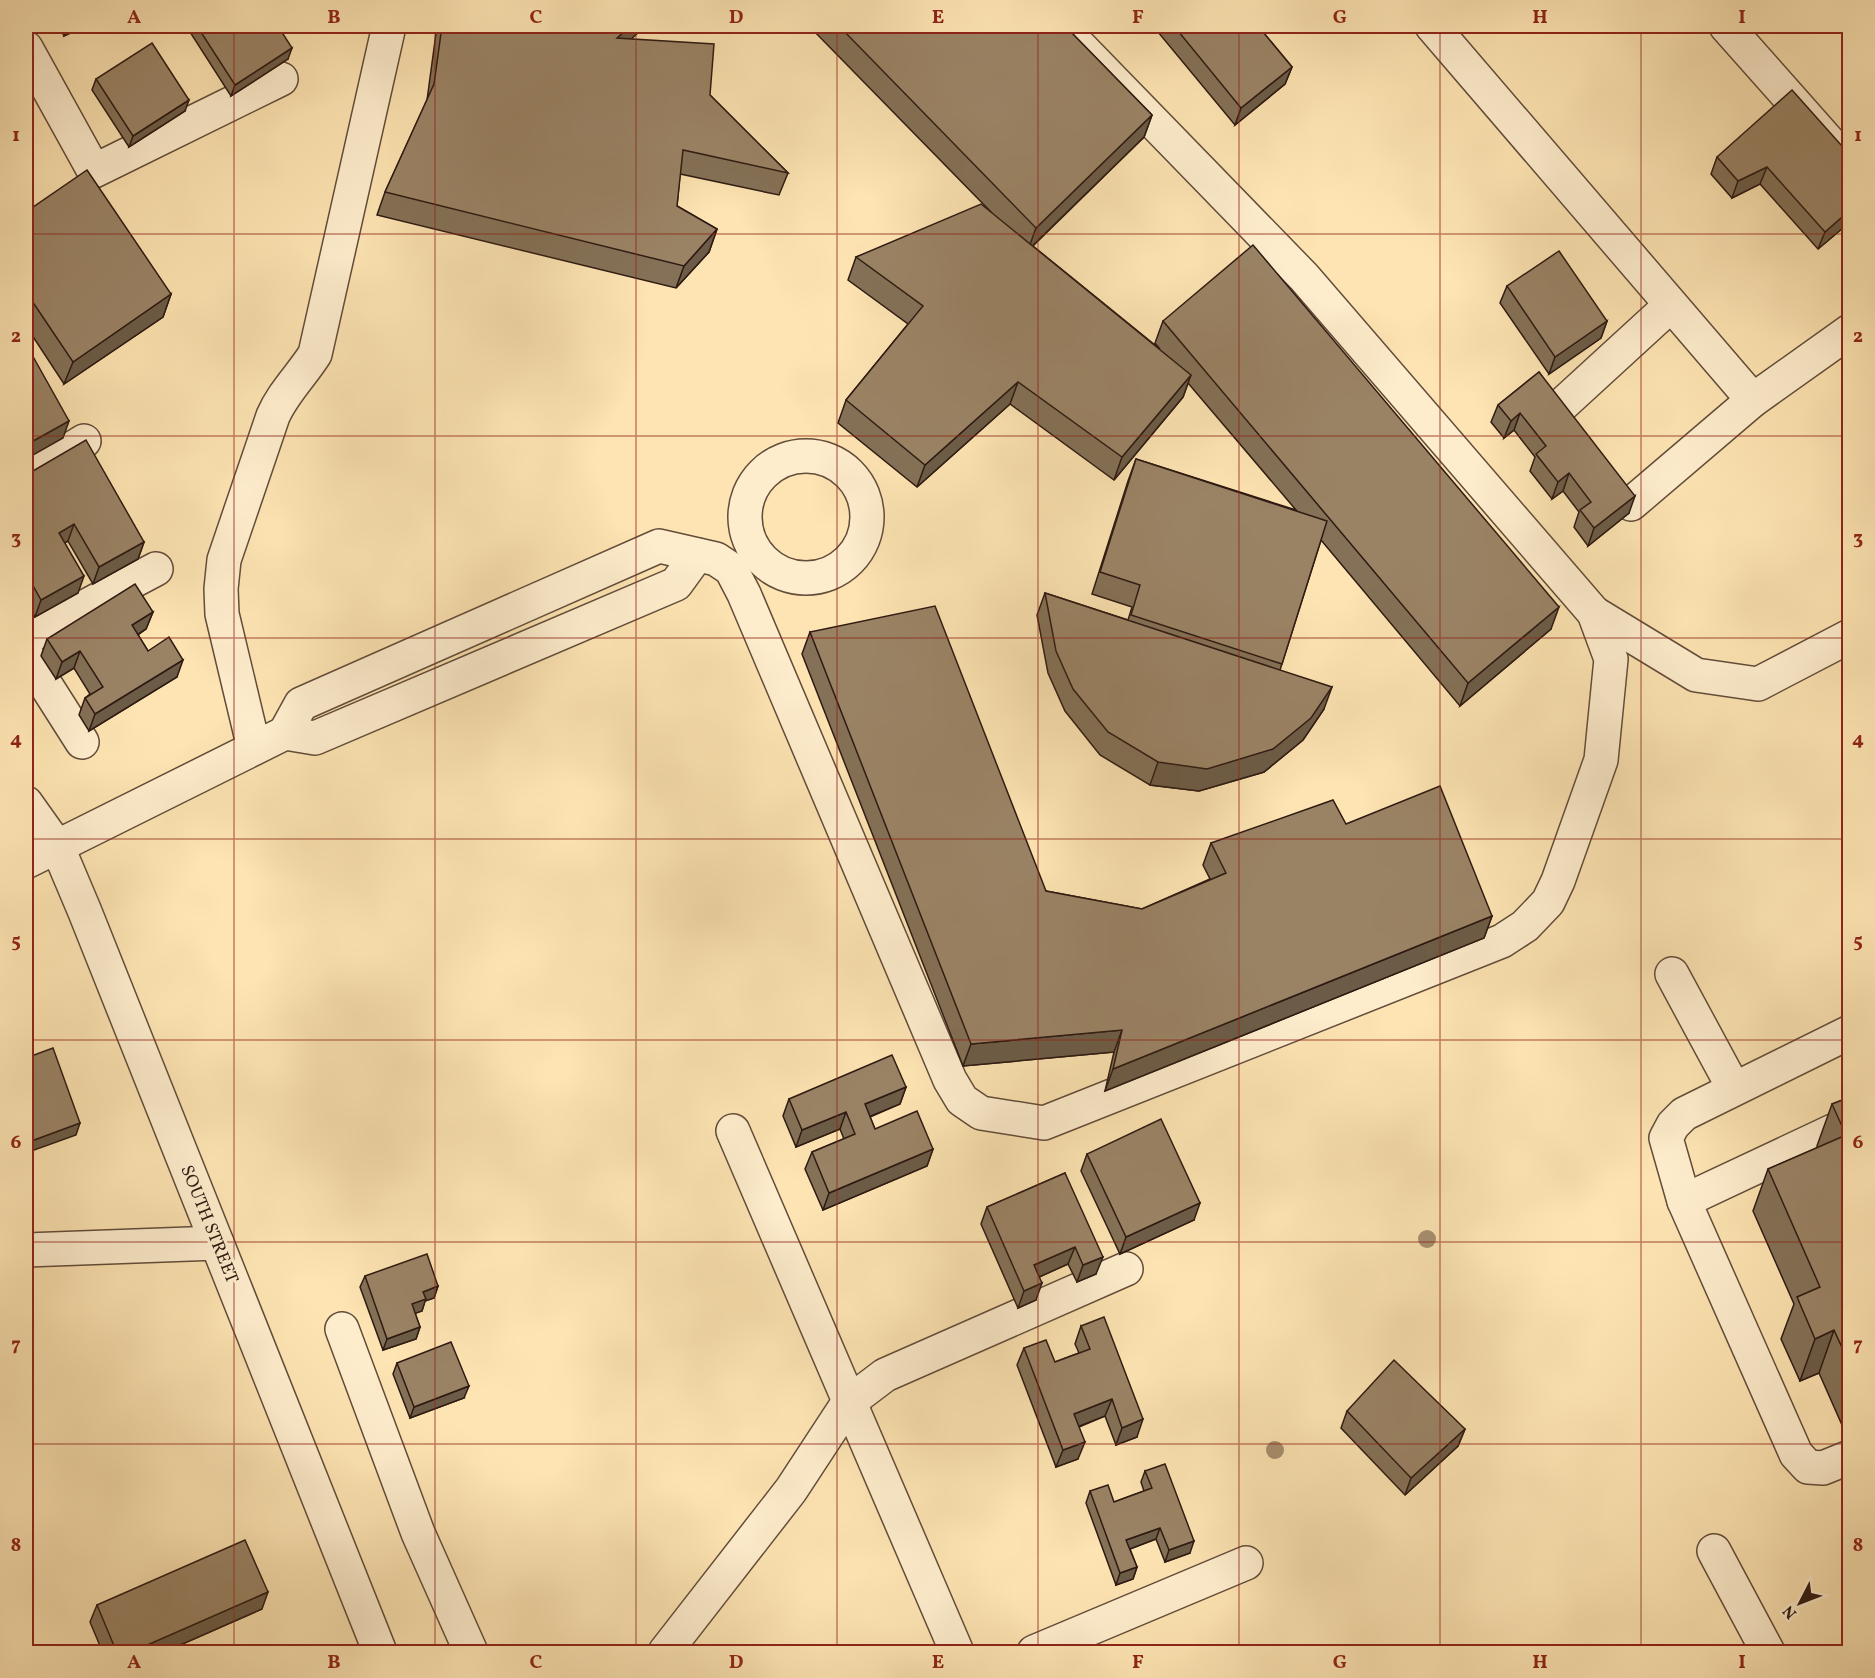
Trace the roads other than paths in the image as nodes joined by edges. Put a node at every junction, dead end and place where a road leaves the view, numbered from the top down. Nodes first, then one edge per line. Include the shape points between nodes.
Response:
1 (389, 26) edge
2 (1060, 26) edge
3 (1432, 26) edge
4 (1726, 26) edge
5 (26, 48) edge
6 (281, 79) dead end
7 (1850, 166) edge
8 (1671, 305) junction
9 (1850, 331) edge
10 (1753, 400) junction
11 (1563, 404) edge
12 (84, 441) edge
13 (26, 477) edge
14 (1631, 504) edge
15 (764, 562) dead end
16 (156, 569) dead end
17 (737, 582) junction
18 (1594, 613) junction
19 (1850, 636) edge
20 (26, 638) edge
21 (26, 654) edge
22 (82, 742) dead end
23 (254, 748) junction
24 (26, 803) edge
25 (58, 848) junction
26 (26, 862) edge
27 (1672, 974) dead end
28 (1850, 1032) edge
29 (1733, 1088) junction
30 (1850, 1123) edge
31 (734, 1131) dead end
32 (1684, 1201) junction
33 (217, 1243) junction
34 (26, 1250) edge
35 (1126, 1269) dead end
36 (342, 1329) dead end
37 (848, 1403) junction
38 (1850, 1457) edge
39 (1714, 1551) dead end
40 (1246, 1563) dead end
41 (380, 1653) edge
42 (471, 1653) edge
43 (665, 1653) edge
44 (957, 1653) edge
45 (1034, 1653) edge
46 (1768, 1653) edge

1 - 23 street via 315,354 301,377 282,396 273,416 225,560 222,614
2 - 18 street via 1304,277
3 - 8 street
4 - 7 street
5 - 6 street via 94,171
8 - 10 street
8 - 11 street
9 - 10 street
10 - 14 street
12 - 13 street
15 - 17 street
16 - 20 street
17 - 18 street via 950,1080 962,1100 981,1113 1044,1123 1491,946 1525,926 1548,902 1558,881 1600,760 1611,660
17 - 23 street via 730,569 716,559 658,546 301,704 285,733
18 - 19 street via 1696,675 1758,684
21 - 22 street
23 - 25 street
24 - 25 street, SOUTH STREET
25 - 26 street
25 - 33 street, SOUTH STREET
27 - 29 street
28 - 29 street
29 - 32 street via 1684,1114 1666,1138
30 - 32 street
31 - 37 street
32 - 38 street via 1796,1454 1808,1467 1823,1468
33 - 34 street
33 - 41 street, SOUTH STREET
35 - 37 street via 885,1376
36 - 42 street via 418,1533
37 - 43 street via 790,1490
37 - 44 street
39 - 46 street
40 - 45 street

